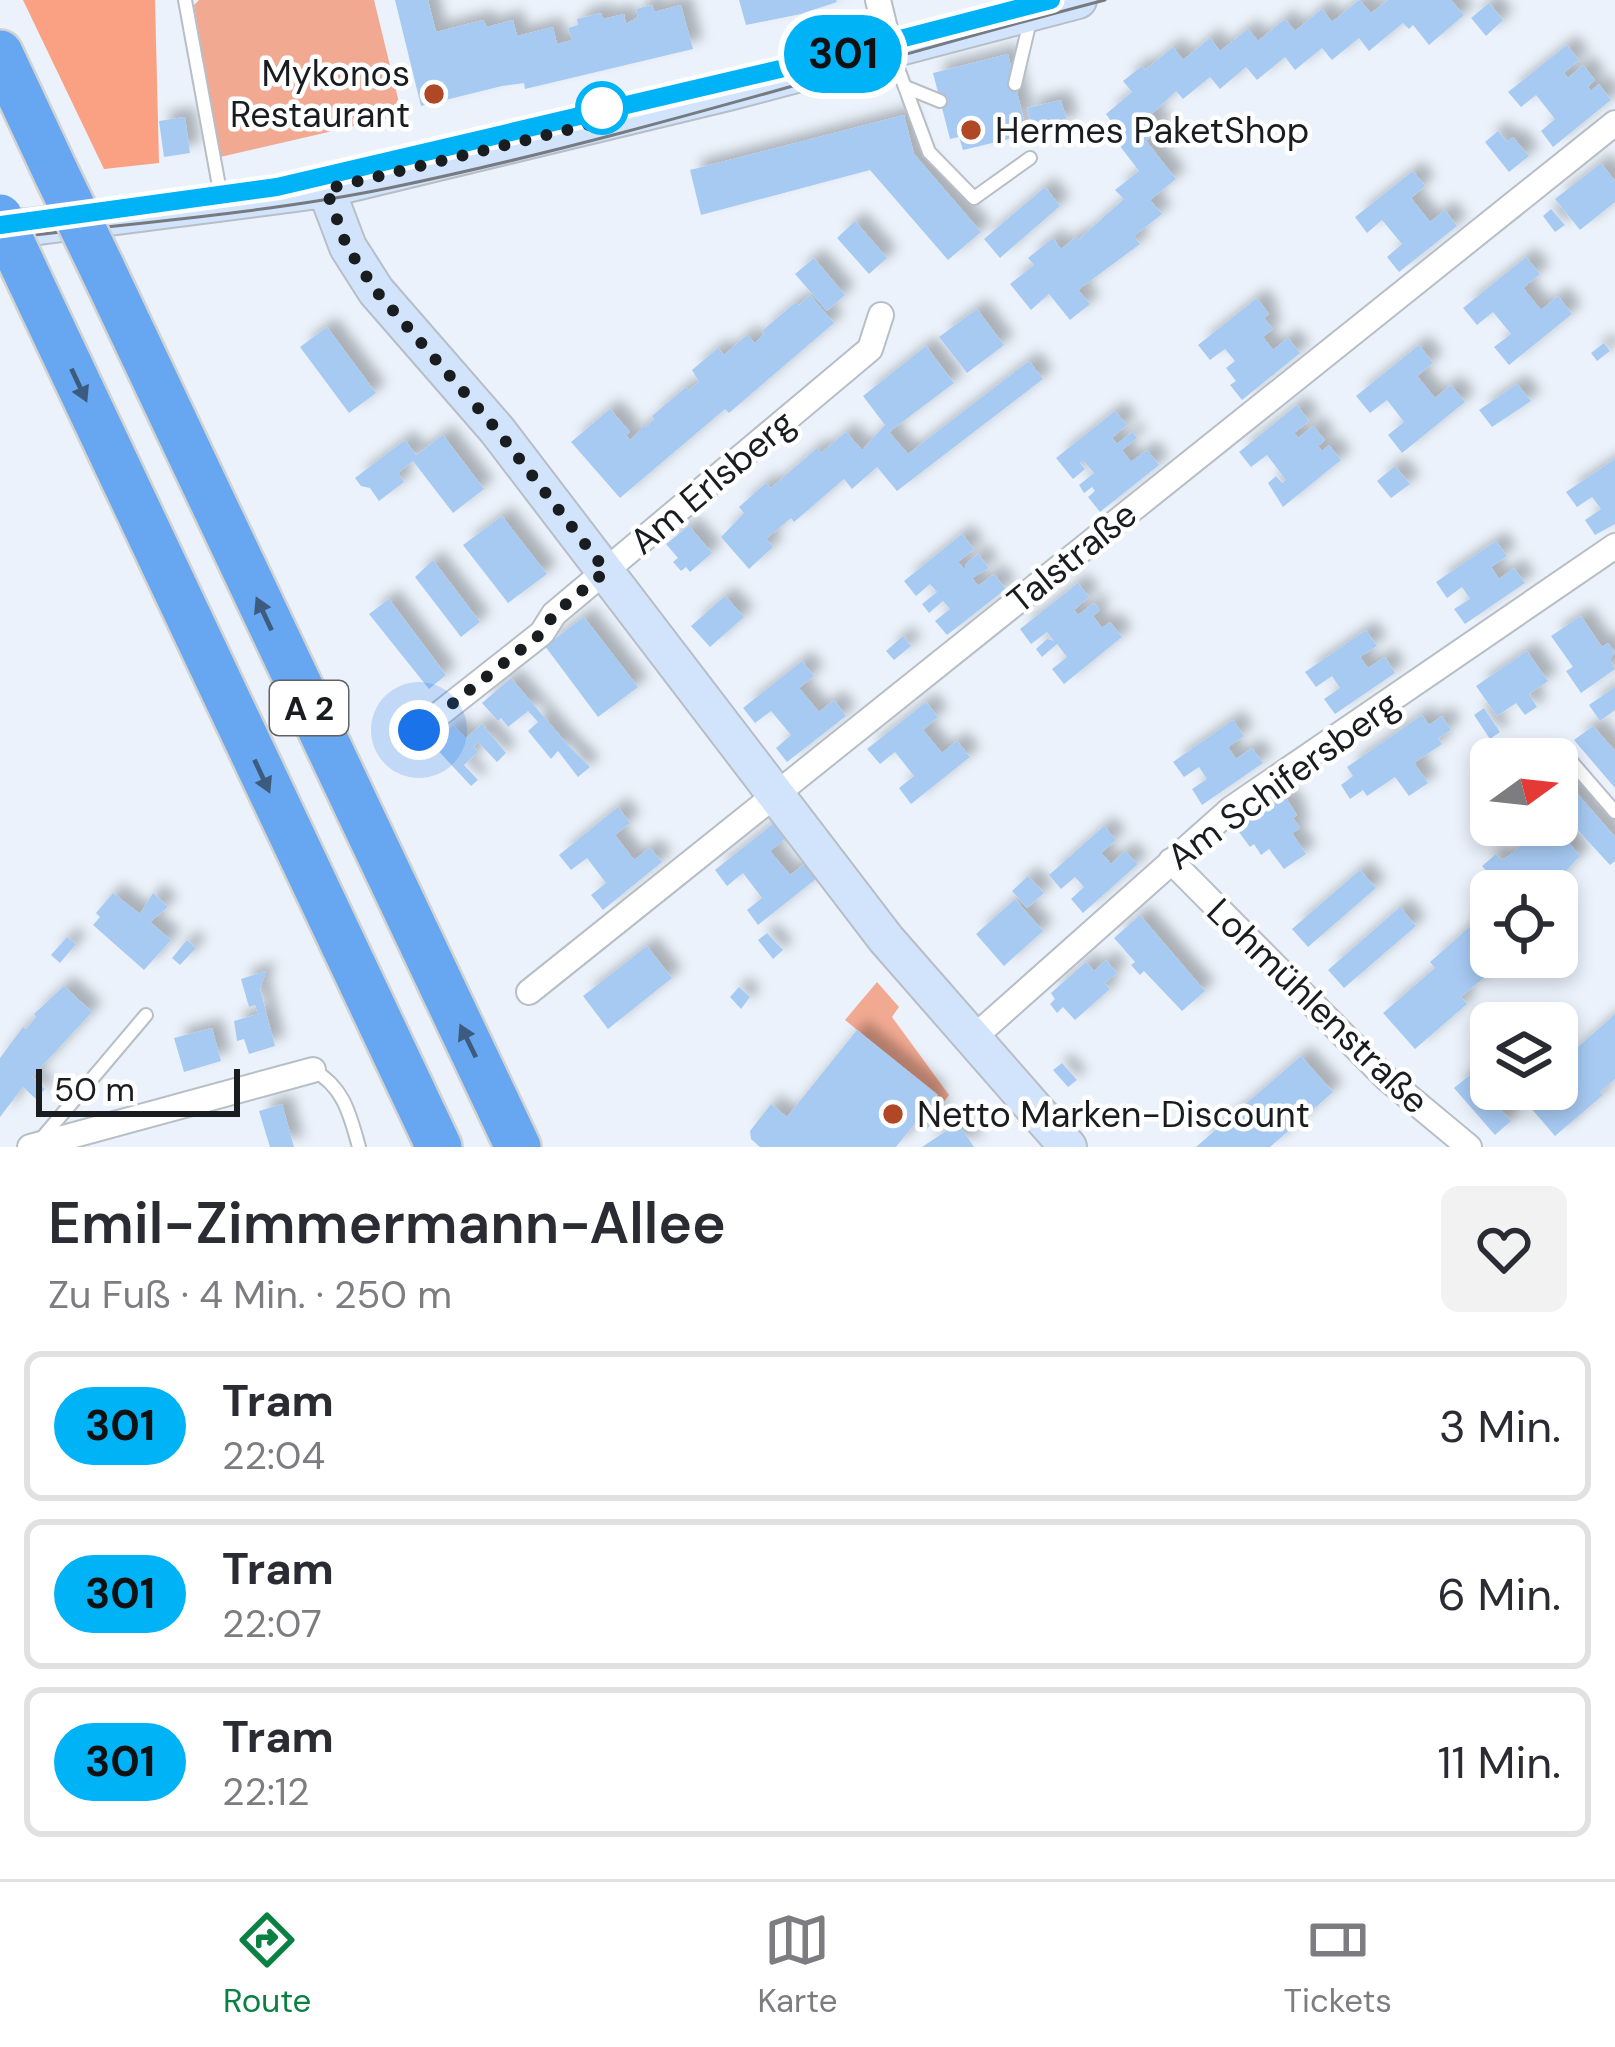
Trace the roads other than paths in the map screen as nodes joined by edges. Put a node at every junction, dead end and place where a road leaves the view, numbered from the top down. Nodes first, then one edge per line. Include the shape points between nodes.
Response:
1 (185, 0) edge
2 (878, 0) edge
3 (1078, 0) edge
4 (1032, 12) junction
5 (890, 49) junction
6 (0, 53) edge
7 (1015, 84) dead end
8 (908, 88) junction
9 (940, 101) dead end
10 (1615, 124) edge
11 (1030, 158) dead end
12 (326, 189) junction
13 (222, 204) junction
14 (0, 217) edge
15 (0, 231) edge
16 (881, 315) dead end
17 (1615, 547) edge
18 (606, 571) junction
19 (419, 730) dead end
20 (1578, 768) edge
21 (777, 795) junction
22 (1615, 812) edge
23 (1171, 861) junction
24 (529, 992) dead end
25 (146, 1015) dead end
26 (971, 1040) junction
27 (313, 1070) joint
28 (34, 1145) edge
29 (359, 1147) edge
30 (439, 1147) edge
31 (518, 1147) edge
32 (1068, 1147) edge
33 (1468, 1147) edge

1 - 13 lane
2 - 5 street
3 - 4 main road
4 - 5 main road
4 - 7 lane
5 - 8 lane
5 - 12 main road
31 -> 6 highway, A 2, bridge
8 - 9 lane
8 - 11 lane via 929,152 974,198
10 - 21 street, Talstraße
12 - 13 main road
12 - 18 main road via 347,247 376,291
13 - 15 main road
14 -> 30 highway, A 2, bridge
16 - 18 street, Am Erlsberg via 870,349
17 - 23 street, Am Schifersberg via 1231,809
18 - 19 street, Am Erlsberg
18 - 21 main road
20 - 22 lane
21 - 24 street, Talstraße
21 - 26 main road
23 - 26 street, Am Schifersberg
23 - 33 street, Lohmühlenstraße via 1386,1078
25 - 28 lane
26 - 32 main road
27 - 28 street
27 - 29 lane via 346,1101

